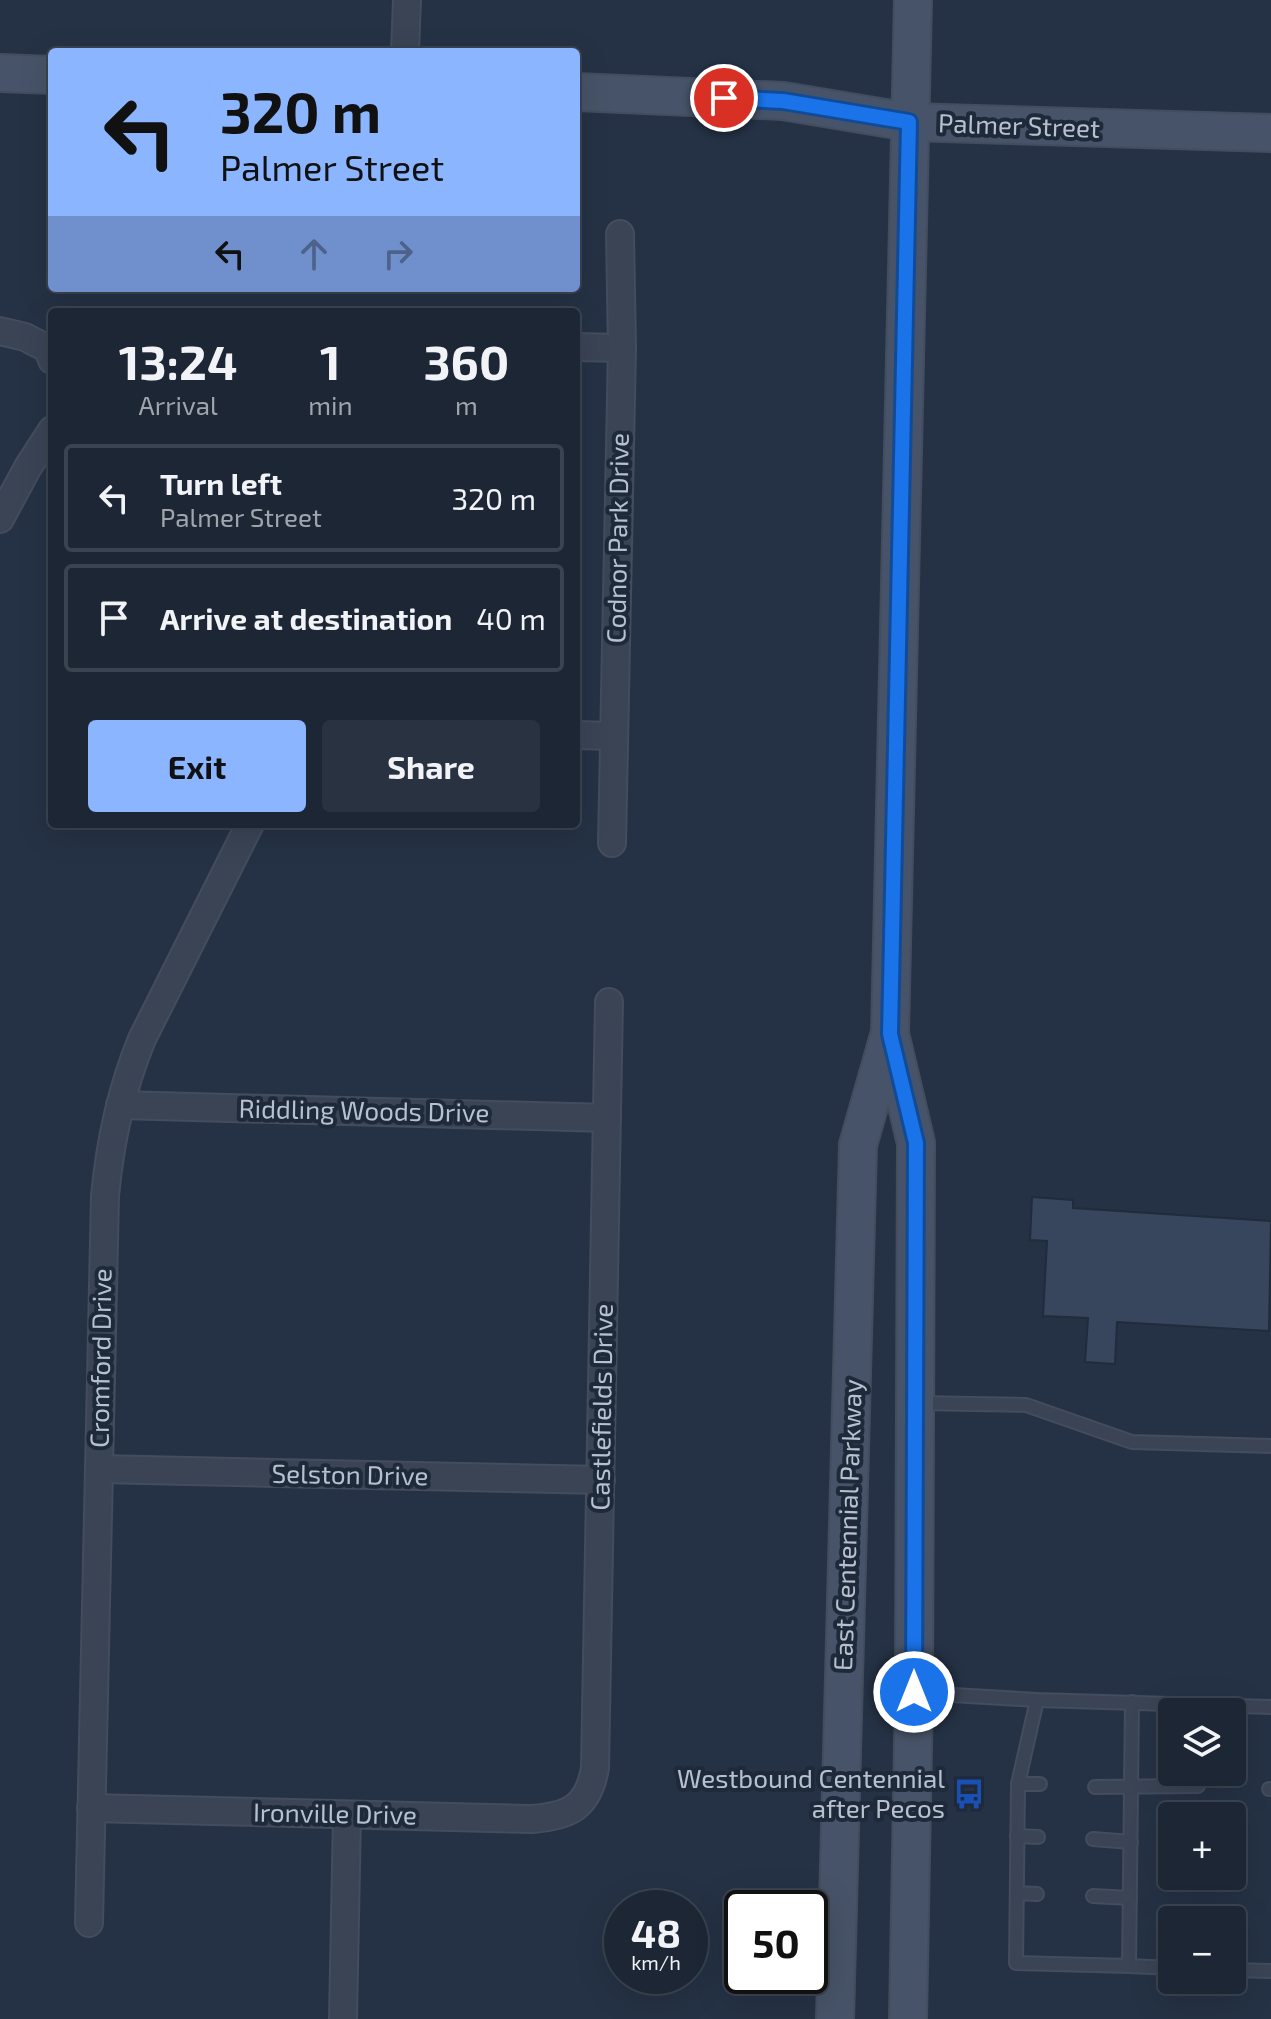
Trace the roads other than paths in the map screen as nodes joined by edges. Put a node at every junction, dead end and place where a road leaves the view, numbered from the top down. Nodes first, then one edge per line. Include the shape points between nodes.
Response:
1 (407, 0) edge
2 (913, 0) edge
3 (405, 48) edge
4 (0, 73) edge
5 (48, 75) edge
6 (580, 92) edge
7 (909, 122) junction
8 (1271, 133) edge
9 (620, 234) dead end
10 (0, 331) edge
11 (580, 347) edge
12 (622, 348) junction
13 (48, 353) edge
14 (48, 436) edge
15 (0, 519) edge
16 (580, 735) edge
17 (613, 736) junction
18 (248, 828) edge
19 (612, 843) dead end
20 (609, 1002) dead end
21 (890, 1034) junction
22 (120, 1105) junction
23 (607, 1118) junction
24 (915, 1403) junction
25 (1271, 1446) edge
26 (99, 1469) junction
27 (601, 1480) junction
28 (914, 1692) junction
29 (1037, 1700) junction
30 (1132, 1702) junction
31 (1271, 1707) edge
32 (1018, 1784) junction
33 (1040, 1784) dead end
34 (1198, 1786) dead end
35 (1095, 1787) dead end
36 (1131, 1788) junction
37 (576, 1807) joint
38 (91, 1808) junction
39 (347, 1815) junction
40 (1017, 1836) junction
41 (1038, 1837) dead end
42 (1093, 1839) dead end
43 (1131, 1842) junction
44 (1017, 1893) junction
45 (1037, 1894) dead end
46 (1093, 1896) dead end
47 (1130, 1898) junction
48 (89, 1923) dead end
49 (1129, 1966) junction
50 (1158, 1967) edge
51 (1246, 1970) edge
52 (1271, 1971) edge
53 (343, 2019) edge
54 (835, 2019) edge
55 (908, 2019) edge

1 - 3 street
2 - 7 main road, East Centennial Parkway
4 - 5 main road
6 - 7 main road, Palmer Street via 783,101
7 - 8 main road, Palmer Street
7 - 21 main road, East Centennial Parkway
9 - 12 street, Codnor Park Drive
10 - 13 street via 25,337
11 - 12 street
12 - 17 street, Codnor Park Drive
14 - 15 street
16 - 17 street
17 - 19 street, Codnor Park Drive
18 - 22 street, Cromford Drive via 142,1039
20 - 23 street, Castlefields Drive
21 - 24 main road, East Centennial Parkway via 916,1143
21 - 54 main road, East Centennial Parkway via 858,1145
22 - 23 street, Riddling Woods Drive
22 - 26 street, Cromford Drive via 105,1196
23 - 27 street, Castlefields Drive
24 - 25 lane via 1026,1405 1132,1442
24 - 28 main road, East Centennial Parkway
26 - 27 street, Selston Drive
26 - 38 street, Cromford Drive
27 - 37 street, Castlefields Drive via 595,1768 591,1790
28 - 29 lane
28 - 55 main road, East Centennial Parkway
29 - 30 lane
29 - 32 lane
30 - 31 lane
30 - 36 lane
32 - 33 lane
32 - 40 lane
34 - 36 lane
35 - 36 lane
36 - 43 lane
37 - 39 street, Ironville Drive via 558,1817 532,1819
38 - 39 street, Ironville Drive
38 - 48 street, Cromford Drive
39 - 53 street
40 - 41 lane
40 - 44 lane
42 - 43 lane
43 - 47 lane
44 - 45 lane
44 - 49 lane via 1016,1963
46 - 47 lane
47 - 49 lane
49 - 50 lane
51 - 52 lane

